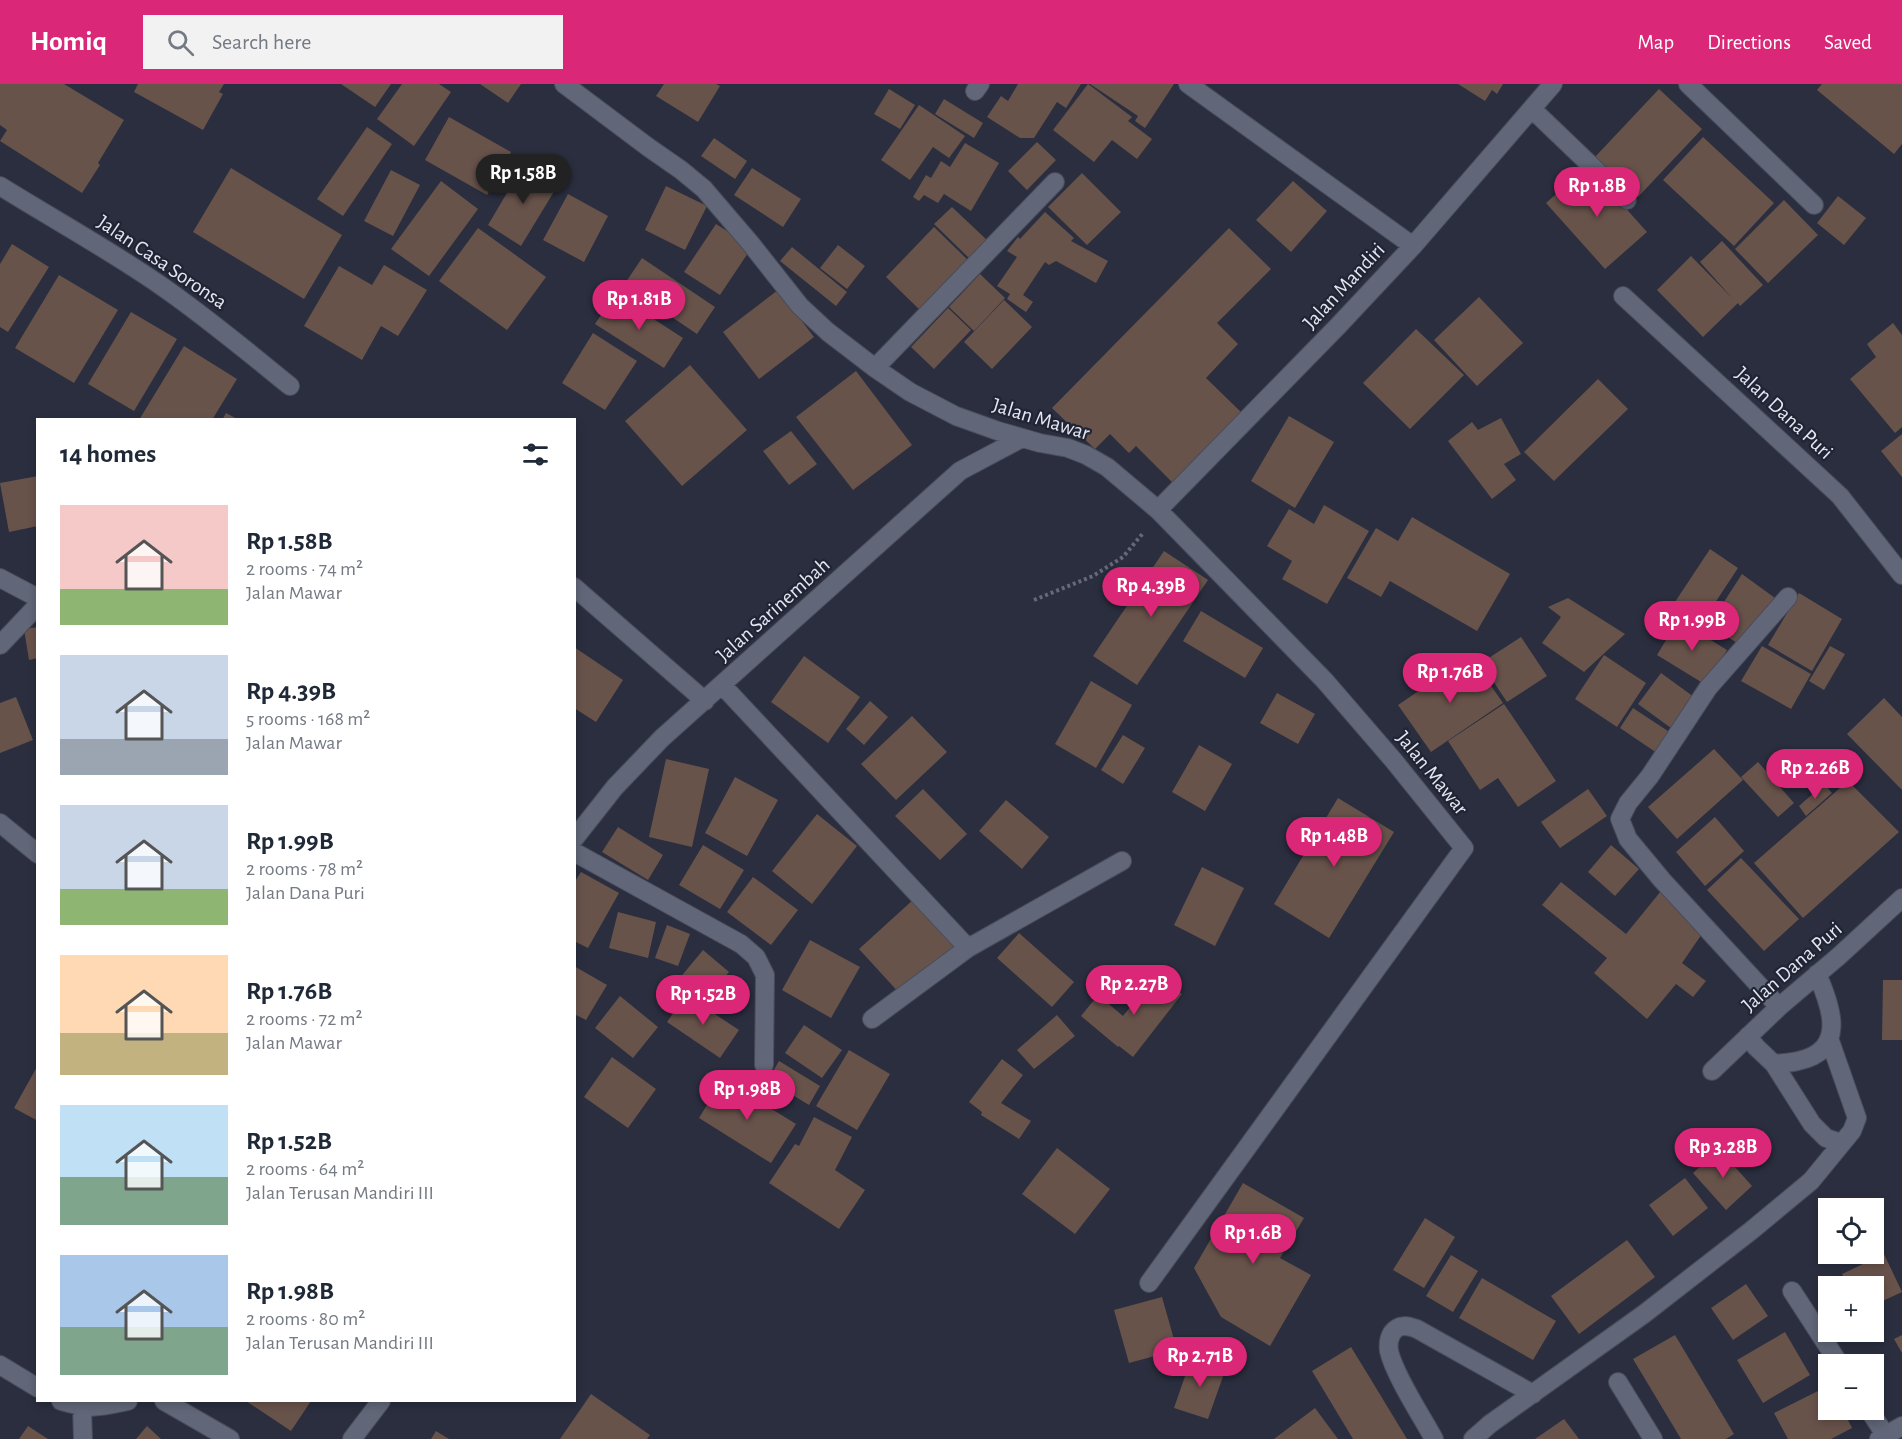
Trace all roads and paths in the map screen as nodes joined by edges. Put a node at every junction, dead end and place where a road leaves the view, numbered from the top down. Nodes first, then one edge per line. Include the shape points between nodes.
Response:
1 (564, 84) edge
2 (1188, 84) edge
3 (1553, 84) edge
4 (1688, 84) edge
5 (1532, 109) junction
6 (1055, 182) dead end
7 (0, 186) edge
8 (1627, 200) dead end
9 (1814, 206) dead end
10 (1413, 246) junction
11 (1623, 296) dead end
12 (875, 368) junction
13 (290, 386) dead end
14 (1022, 438) junction
15 (1158, 510) junction
16 (1902, 575) edge
17 (0, 578) edge
18 (576, 589) edge
19 (36, 597) edge
20 (1788, 597) dead end
21 (1034, 600) dead end
22 (36, 606) edge
23 (0, 645) edge
24 (722, 685) junction
25 (705, 701) junction
26 (0, 823) edge
27 (576, 836) edge
28 (36, 852) edge
29 (576, 853) edge
30 (1122, 861) dead end
31 (1902, 898) edge
32 (968, 948) junction
33 (1817, 974) junction
34 (1779, 1007) junction
35 (872, 1019) dead end
36 (1748, 1036) junction
37 (1830, 1041) junction
38 (1774, 1064) junction
39 (764, 1065) dead end
40 (1712, 1071) dead end
41 (1841, 1143) junction
42 (1149, 1283) dead end
43 (1792, 1291) dead end
44 (1833, 1354) edge
45 (0, 1365) edge
46 (1618, 1382) dead end
47 (36, 1387) edge
48 (1533, 1394) junction
49 (63, 1402) edge
50 (123, 1402) edge
51 (166, 1402) edge
52 (380, 1402) edge
53 (82, 1408) junction
54 (1874, 1420) edge
55 (1902, 1426) edge
56 (1884, 1438) edge
57 (83, 1439) edge
58 (230, 1439) edge
59 (352, 1439) edge
60 (1434, 1439) edge
61 (1473, 1439) edge
62 (1653, 1439) edge

1 - 12 street, Jalan Mawar via 704,189 800,306
2 - 10 street
3 - 5 street, Jalan Mandiri
4 - 9 street
5 - 8 street
5 - 10 street, Jalan Mandiri
6 - 12 street
7 - 13 street, Jalan Casa Soronsa via 162,286
10 - 15 street, Jalan Mandiri
11 - 16 street, Jalan Dana Puri via 1840,496
12 - 14 street, Jalan Mawar via 956,416
14 - 15 street, Jalan Mawar via 1086,454
14 - 24 street, Jalan Sarinembah via 960,471
15 - 21 path via 1123,557 1093,576
15 - 42 street, Jalan Mawar via 1325,681 1464,848
17 - 19 street
18 - 25 street
20 - 34 street via 1708,688 1620,819 1628,839
22 - 23 street
24 - 25 street, Jalan Sarinembah
24 - 32 street
25 - 27 street, Jalan Sarinembah via 645,755
26 - 28 street
29 - 39 street via 741,944 756,957 765,975
30 - 32 street
31 - 33 street, Jalan Dana Puri
32 - 35 street
33 - 34 street, Jalan Dana Puri
33 - 37 street via 1829,1001
34 - 36 street, Jalan Dana Puri
36 - 38 street
36 - 40 street, Jalan Dana Puri
37 - 38 street via 1817,1054
37 - 41 street via 1857,1118
38 - 41 street via 1812,1124 1826,1138
41 - 48 street via 1811,1181 1752,1230
43 - 44 street
45 - 47 street
46 - 62 street
48 - 60 street via 1418,1329 1400,1326 1391,1335 1389,1353
48 - 61 street
49 - 53 street
50 - 53 street
51 - 58 street
52 - 59 street
53 - 57 street
54 - 56 street
55 - 56 street

